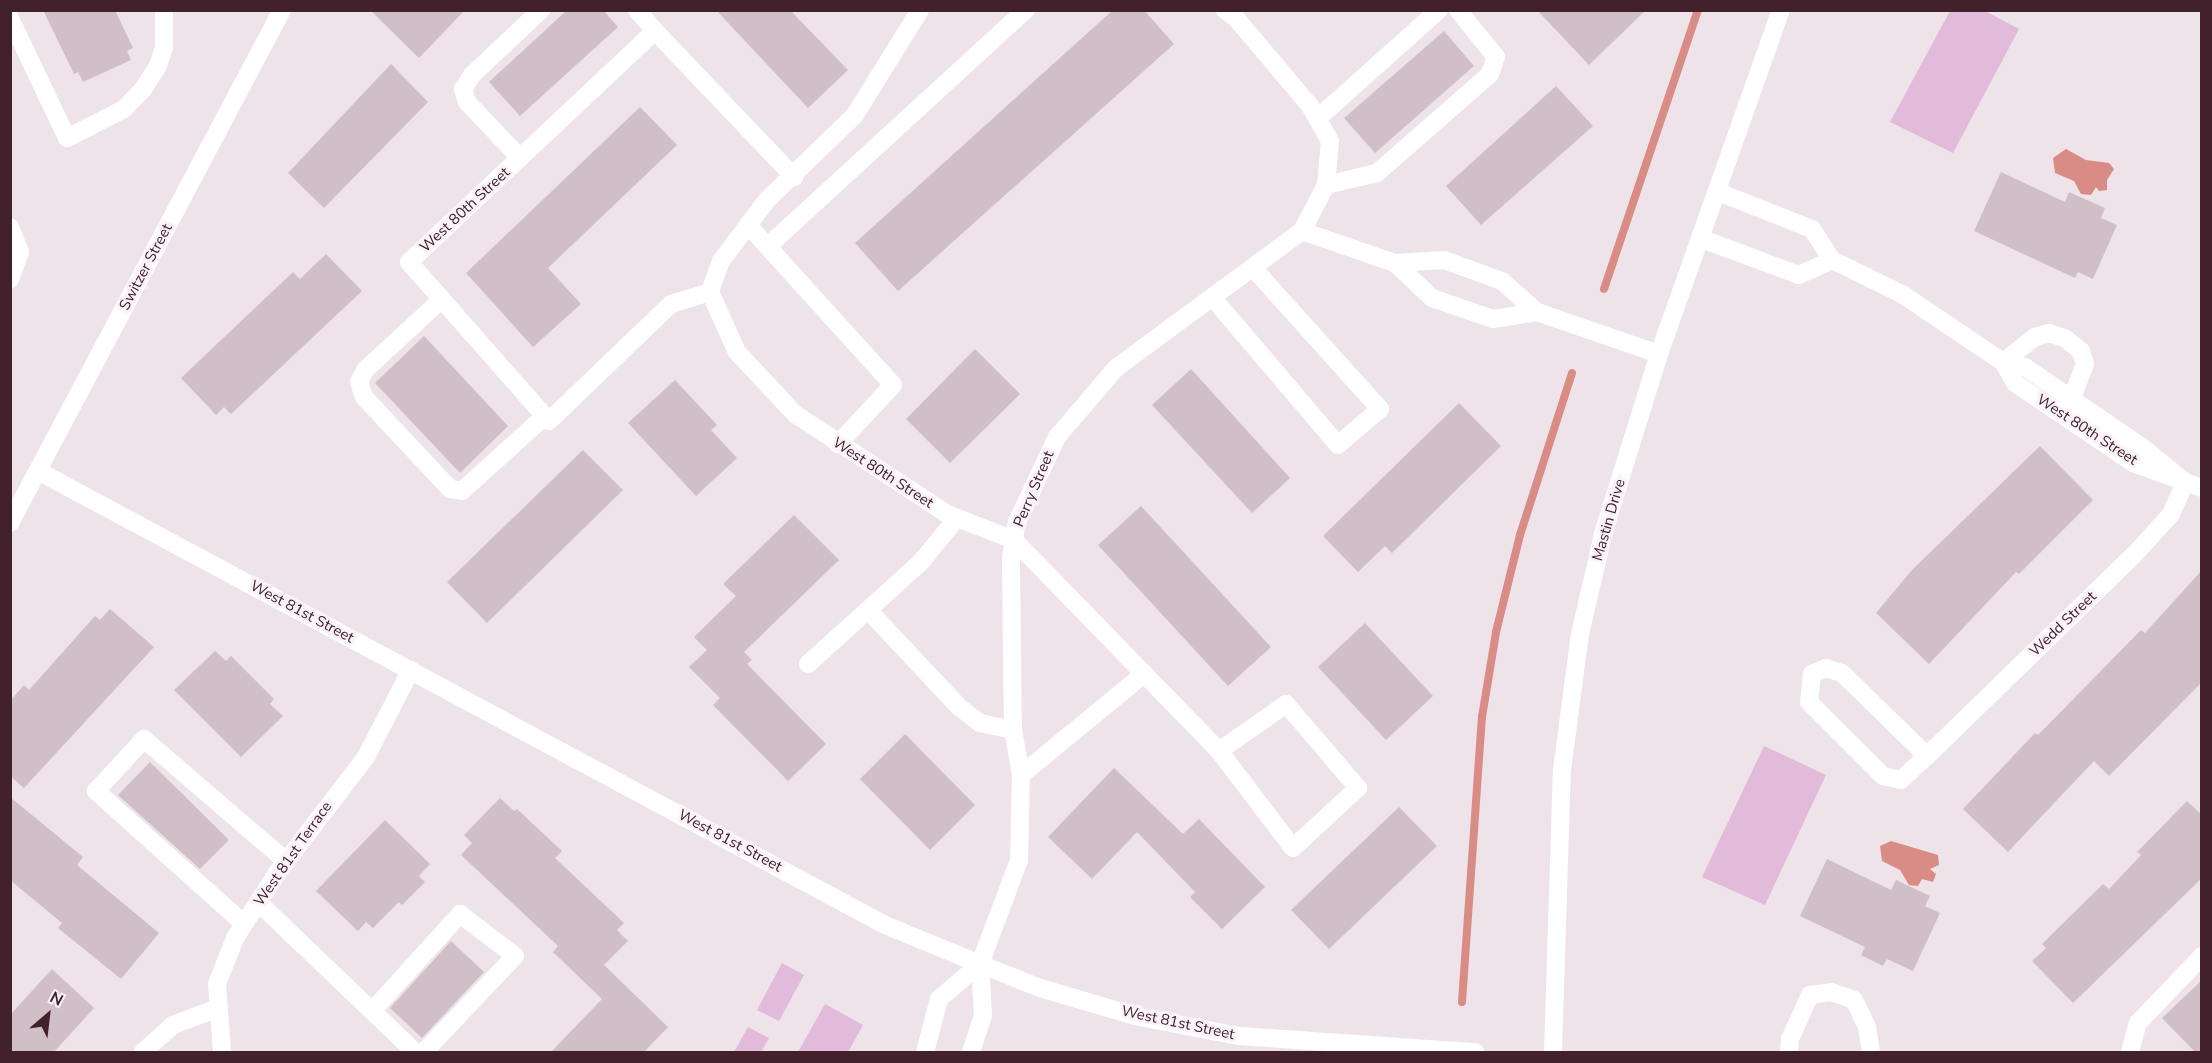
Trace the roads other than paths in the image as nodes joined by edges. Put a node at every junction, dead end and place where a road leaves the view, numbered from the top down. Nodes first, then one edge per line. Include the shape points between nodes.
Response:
1 (164, 10) edge
2 (282, 10) edge
3 (541, 10) edge
4 (637, 10) edge
5 (920, 10) edge
6 (1026, 10) edge
7 (1225, 10) edge
8 (1439, 10) edge
9 (1458, 10) edge
10 (1781, 10) edge
11 (10, 18) edge
12 (655, 31) junction
13 (1318, 118) junction
14 (520, 158) junction
15 (794, 177) junction
16 (1326, 185) junction
17 (1718, 192) junction
18 (748, 225) junction
19 (10, 228) edge
20 (1302, 231) junction
21 (1702, 239) junction
22 (768, 246) junction
23 (1832, 260) junction
24 (1395, 263) junction
25 (1253, 268) junction
26 (10, 279) edge
27 (710, 292) junction
28 (1212, 297) junction
29 (442, 299) junction
30 (1537, 312) junction
31 (1659, 354) junction
32 (2003, 362) junction
33 (2073, 400) junction
34 (545, 416) junction
35 (2063, 416) junction
36 (838, 444) junction
37 (38, 471) junction
38 (2193, 485) edge
39 (957, 518) junction
40 (10, 523) edge
41 (1014, 540) junction
42 (868, 610) junction
43 (808, 664) dead end
44 (411, 670) junction
45 (1144, 674) junction
46 (1013, 730) junction
47 (1219, 751) junction
48 (1927, 756) junction
49 (1021, 775) junction
50 (286, 861) junction
51 (260, 904) junction
52 (243, 922) junction
53 (2202, 956) edge
54 (980, 964) junction
55 (219, 1008) junction
56 (373, 1010) junction
57 (143, 1053) edge
58 (222, 1053) edge
59 (415, 1053) edge
60 (424, 1053) edge
61 (925, 1053) edge
62 (971, 1053) edge
63 (1475, 1053) edge
64 (1553, 1053) edge
65 (1789, 1053) edge
66 (1871, 1053) edge
67 (2130, 1053) edge

1 - 11 street via 164,47 158,66 143,89 124,109 68,138
2 - 37 street, Switzer Street
3 - 14 street via 472,75 463,89 467,102
4 - 12 street
5 - 15 street via 855,115
6 - 22 street
7 - 13 street via 1244,27
8 - 13 street
9 - 16 street via 1496,57 1490,74 1377,174
10 - 17 street, Mastin Drive
12 - 14 street, West 80th Street
12 - 15 street
13 - 16 street via 1330,141
14 - 29 street, West 80th Street via 409,262
15 - 18 street via 767,200
16 - 20 street
17 - 21 street, Mastin Drive
17 - 23 street via 1812,229
18 - 22 street
18 - 27 street via 721,261
19 - 26 street via 21,252
20 - 24 street
20 - 25 street, Perry Street
21 - 23 street via 1799,274
21 - 31 street, Mastin Drive
22 - 36 street via 893,385
23 - 32 street, West 80th Street via 1902,294
24 - 30 street via 1444,261 1502,281
24 - 30 street via 1432,298 1493,319
25 - 28 street, Perry Street
25 - 28 street via 1380,409 1338,445
27 - 34 street via 671,304 549,421
27 - 36 street, West 80th Street via 737,352 795,414
28 - 41 street, Perry Street via 1116,368 1057,437 1017,522
29 - 34 street, West 80th Street
29 - 34 street via 365,369 359,382 364,397 450,489 462,491
30 - 31 street
31 - 64 street, Mastin Drive via 1603,534 1580,634 1562,770
32 - 33 street, West 80th Street via 2025,367
32 - 33 street via 2035,337 2049,333 2066,339 2081,351 2085,364
32 - 35 street, West 80th Street via 2016,383
33 - 35 street
33 - 38 street, West 80th Street
35 - 38 street, West 80th Street via 2133,463
36 - 39 street, West 80th Street
37 - 40 street, Switzer Street
37 - 44 street, West 81st Street
38 - 48 street, Wedd Street via 2134,555
39 - 41 street, West 80th Street
39 - 42 street via 921,561
41 - 45 street
41 - 46 street, Perry Street
42 - 43 street
42 - 46 street via 958,706 980,723
44 - 50 street, West 81st Terrace via 366,757
44 - 54 street, West 81st Street via 885,925
45 - 47 street
45 - 49 street
46 - 49 street, Perry Street
47 - 47 street via 1286,704 1358,788 1293,848
48 - 48 street, Wedd Street via 1900,780 1884,776 1809,702 1812,674 1826,668 1842,673
49 - 54 street, Perry Street via 1019,860
50 - 51 street, West 81st Terrace
50 - 52 street via 144,739 96,791
51 - 52 street, West 81st Terrace
51 - 56 street
52 - 55 street, West 81st Terrace via 218,984
53 - 67 street via 2138,1023
54 - 61 street, Perry Street via 939,999
54 - 62 street, Perry Street via 983,1015
54 - 63 street, West 81st Street via 1040,988 1135,1016 1239,1036
55 - 57 street via 173,1024
55 - 58 street, West 81st Terrace
56 - 59 street
56 - 60 street via 460,914 515,956
65 - 66 street via 1790,1039 1810,995 1831,992 1854,1000 1867,1027

